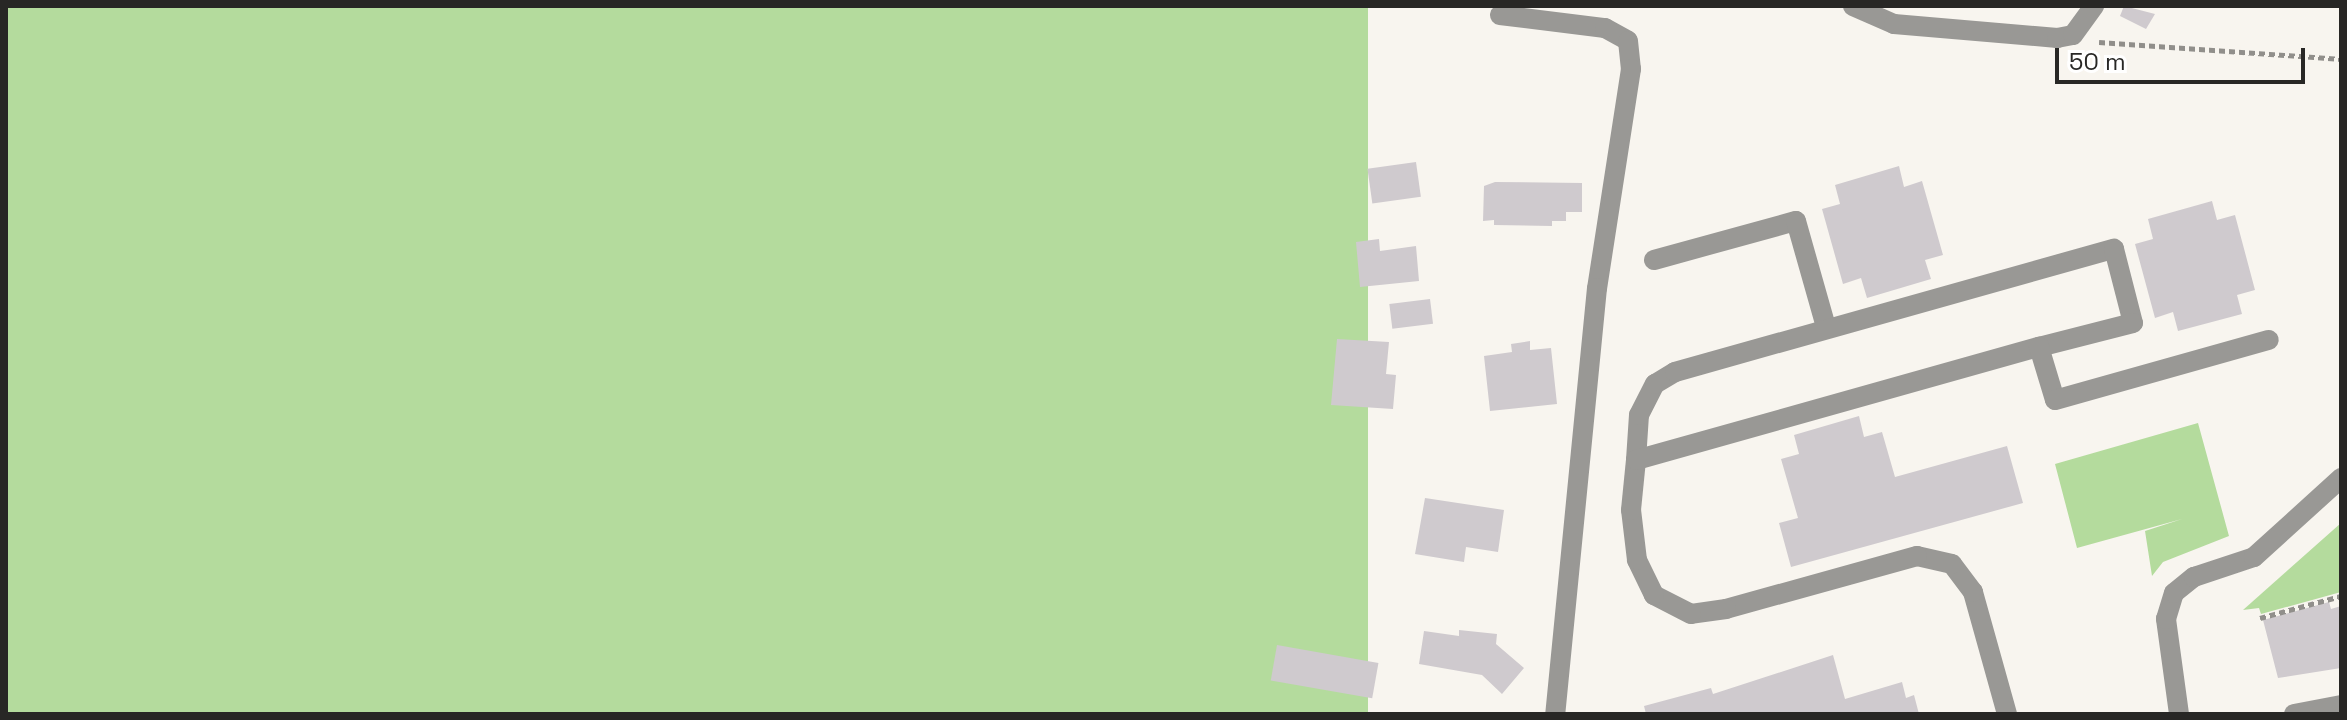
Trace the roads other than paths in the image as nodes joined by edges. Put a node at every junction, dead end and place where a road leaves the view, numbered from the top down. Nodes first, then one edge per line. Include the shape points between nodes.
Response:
1 (1853, 6) edge
2 (2094, 6) edge
3 (1500, 15) dead end
4 (1654, 260) dead end
5 (1826, 327) junction
6 (2269, 340) dead end
7 (2039, 347) junction
8 (1636, 460) junction
9 (2341, 478) edge
10 (2341, 705) edge
11 (1555, 714) edge
12 (2007, 714) edge
13 (2179, 714) edge
14 (2294, 714) edge

1 - 2 street via 1894,24 2057,38 2073,35
3 - 11 street via 1605,28 1628,41 1631,69 1597,288
4 - 5 street via 1796,221
5 - 7 street via 2114,249 2133,323
5 - 8 street via 1675,372 1655,384 1639,415
6 - 7 street via 2055,400
7 - 8 street
8 - 12 street via 1631,510 1637,560 1654,595 1691,614 1917,556 1952,564 1973,592
9 - 13 street via 2254,557 2194,577 2174,593 2166,619
10 - 14 street

